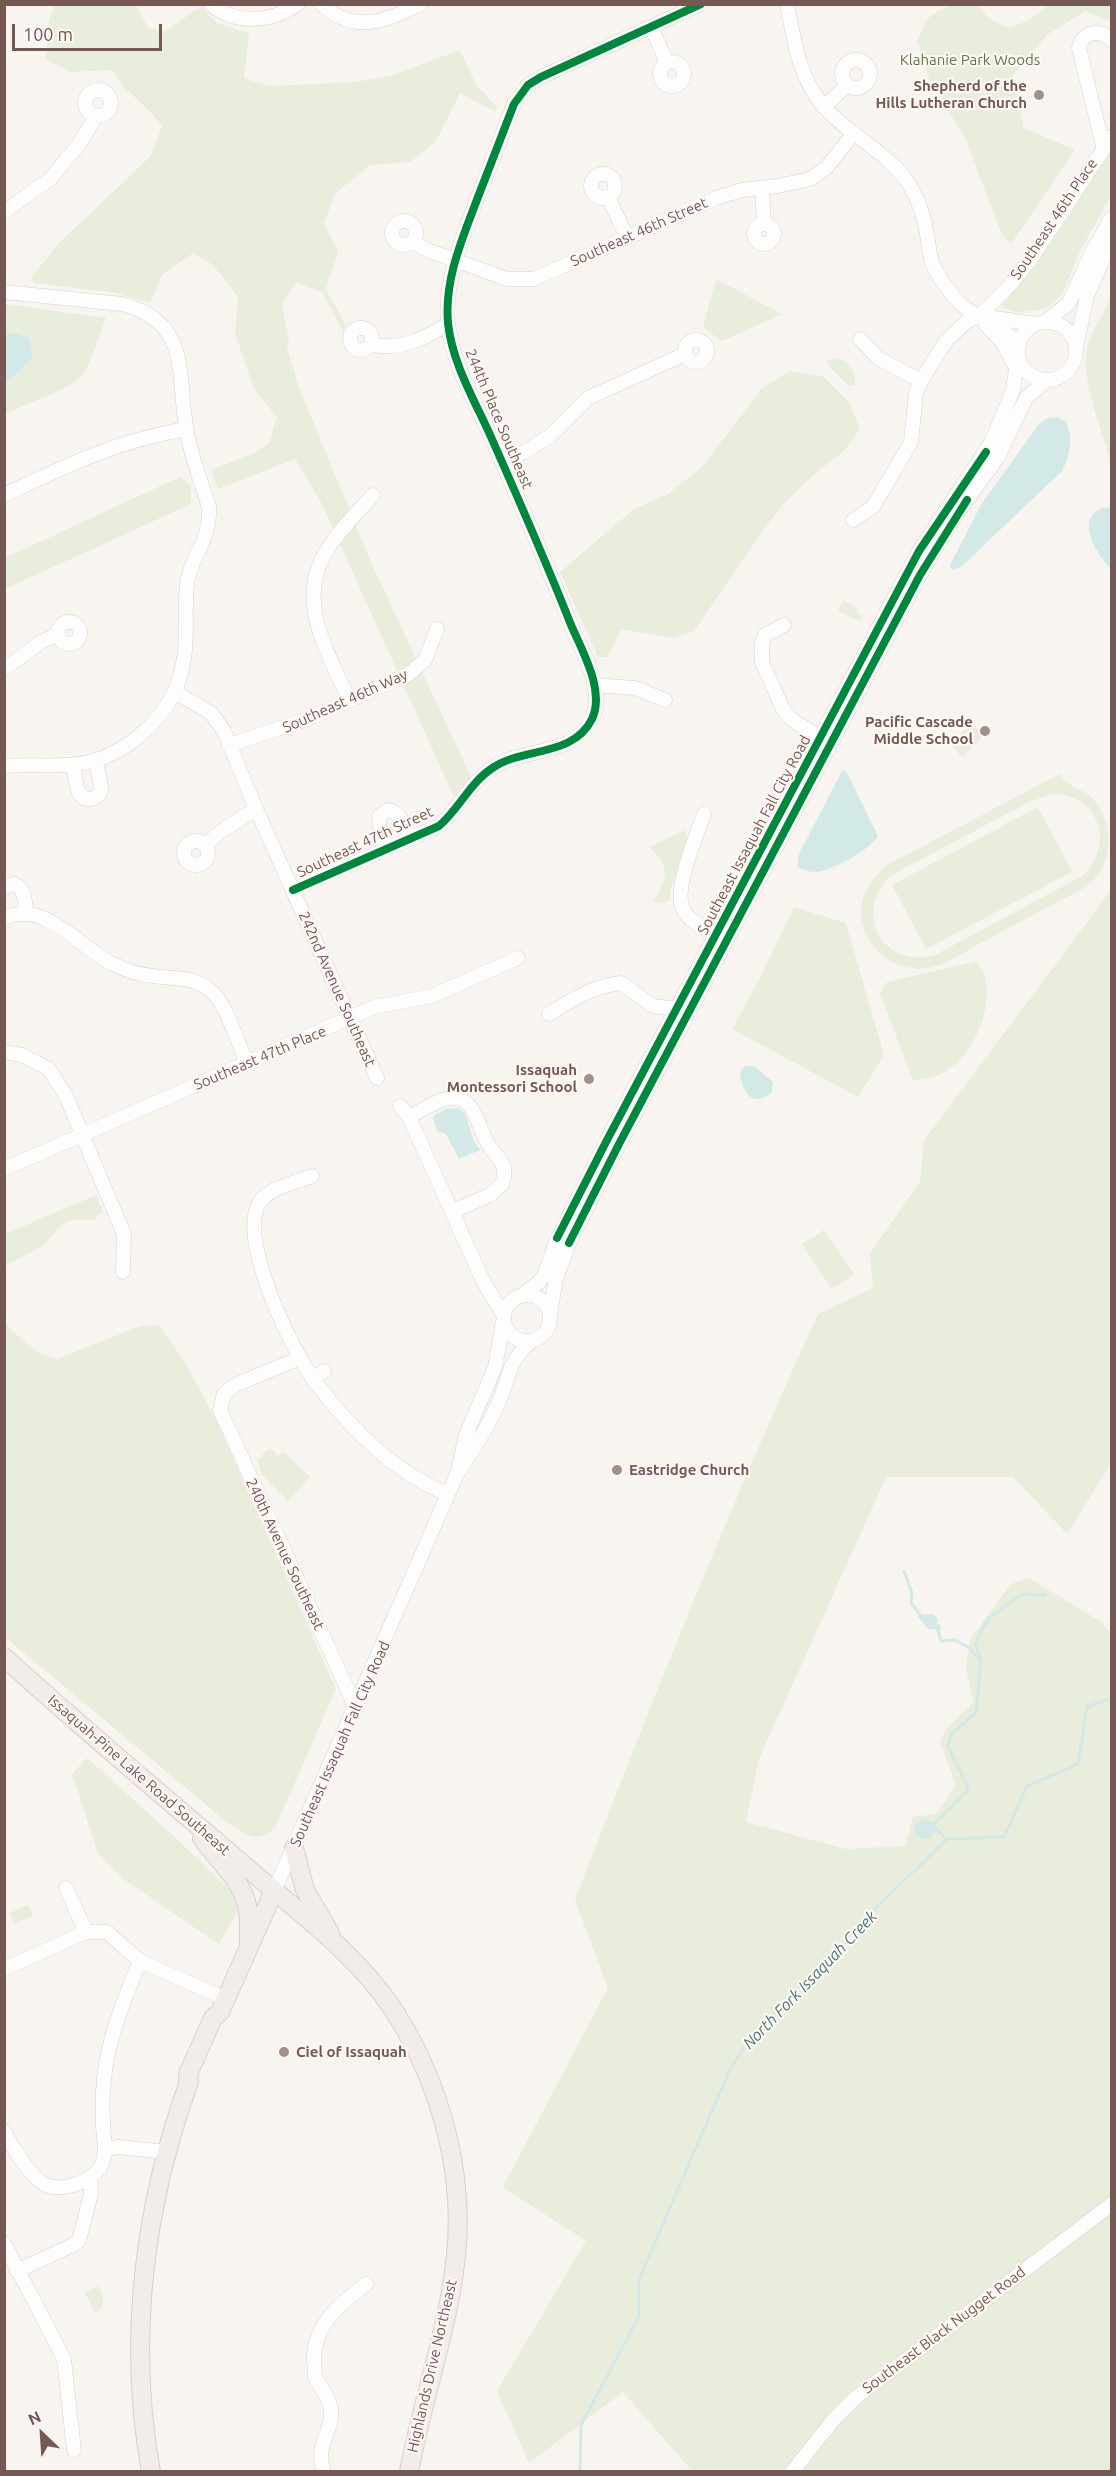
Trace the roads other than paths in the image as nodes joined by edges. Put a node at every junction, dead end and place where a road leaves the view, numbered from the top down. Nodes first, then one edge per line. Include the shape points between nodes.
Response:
1 (210, 4) edge
2 (298, 4) edge
3 (321, 4) edge
4 (421, 4) edge
5 (701, 4) edge
6 (787, 4) edge
7 (651, 27) junction
8 (1112, 41) edge
9 (667, 63) dead end
10 (847, 84) dead end
11 (824, 107) junction
12 (97, 115) dead end
13 (854, 133) junction
14 (1107, 141) edge
15 (762, 188) junction
16 (608, 197) dead end
17 (4, 212) edge
18 (1112, 217) edge
19 (764, 223) dead end
20 (627, 237) junction
21 (1112, 239) edge
22 (412, 242) dead end
23 (454, 259) junction
24 (4, 292) edge
25 (979, 316) junction
26 (1040, 323) junction
27 (448, 324) junction
28 (860, 339) dead end
29 (371, 344) dead end
30 (1076, 347) junction
31 (1018, 351) junction
32 (685, 354) dead end
33 (1017, 370) junction
34 (1047, 380) junction
35 (921, 381) junction
36 (186, 429) junction
37 (503, 463) junction
38 (4, 495) edge
39 (373, 495) dead end
40 (853, 520) dead end
41 (784, 625) dead end
42 (437, 629) dead end
43 (58, 634) dead end
44 (4, 669) edge
45 (594, 685) junction
46 (175, 692) junction
47 (349, 700) junction
48 (665, 700) dead end
49 (821, 737) junction
50 (229, 745) junction
51 (95, 760) junction
52 (73, 764) junction
53 (4, 766) edge
54 (256, 809) junction
55 (704, 814) dead end
56 (410, 839) junction
57 (205, 845) dead end
58 (386, 849) junction
59 (8, 886) edge
60 (293, 890) junction
61 (22, 913) junction
62 (5, 918) edge
63 (716, 935) junction
64 (518, 958) dead end
65 (677, 1009) junction
66 (549, 1014) dead end
67 (350, 1019) junction
68 (4, 1052) edge
69 (247, 1064) junction
70 (378, 1078) dead end
71 (83, 1133) junction
72 (4, 1169) edge
73 (312, 1176) dead end
74 (453, 1211) junction
75 (123, 1272) dead end
76 (480, 1272) junction
77 (520, 1296) junction
78 (550, 1314) junction
79 (503, 1318) junction
80 (531, 1341) junction
81 (300, 1358) junction
82 (457, 1474) junction
83 (448, 1494) junction
84 (4, 1657) edge
85 (356, 1708) junction
86 (188, 1817) junction
87 (294, 1848) junction
88 (66, 1888) dead end
89 (274, 1891) junction
90 (86, 1932) junction
91 (337, 1945) junction
92 (249, 1949) junction
93 (140, 1961) junction
94 (4, 1969) edge
95 (223, 2006) junction
96 (4, 2131) edge
97 (8, 2145) edge
98 (105, 2149) junction
99 (166, 2152) junction
100 (90, 2178) junction
101 (1112, 2204) edge
102 (4, 2243) edge
103 (17, 2271) junction
104 (366, 2284) dead end
105 (74, 2450) dead end
106 (151, 2472) edge
107 (324, 2472) edge
108 (409, 2472) edge
109 (792, 2472) edge

1 - 2 street via 229,16 250,20 277,16
3 - 4 street via 347,20 377,23
5 - 7 street
6 - 11 street via 804,74
7 - 9 street
7 - 23 street, 244th Place Southeast via 541,77 523,91 514,104
8 - 14 street, Southeast 46th Place via 1095,32 1084,38 1078,48
10 - 11 street
11 - 13 street
12 - 17 street via 50,179
13 - 15 street, Southeast 46th Street via 826,168 810,179
13 - 25 street via 890,162 911,187 924,217 936,271 957,300
14 - 25 street, Southeast 46th Place via 1031,259
15 - 19 street
15 - 20 street, Southeast 46th Street via 716,198
16 - 20 street
18 - 26 street via 1069,303
20 - 23 street, Southeast 46th Street via 528,280 507,279
21 - 30 street via 1087,296
22 - 23 street, Southeast 46th Street
23 - 27 street, 244th Place Southeast
24 - 36 street via 122,304 153,316 169,335 178,358
25 - 26 street
25 - 31 street via 1004,330
25 - 33 street via 1002,342
25 - 35 street, Southeast 46th Place via 951,335
26 - 30 street via 1053,323 1068,331
26 - 31 street via 1024,333
27 - 29 street via 402,345 382,348
27 - 37 street, 244th Place Southeast via 458,361
28 - 35 street via 878,358
30 - 34 street via 1068,372
31 - 33 street, Southeast Issaquah Fall City Road
31 - 34 street via 1020,363 1029,374
32 - 37 street via 595,394 580,403 550,436
33 - 49 street, Southeast Issaquah Fall City Road via 1008,407 992,441 919,551
34 - 78 street, Southeast Issaquah Fall City Road via 1027,395 998,457 956,515 920,575 618,1144 569,1243 556,1278
35 - 40 street, Southeast 46th Place via 914,403 911,442 873,507
36 - 38 street via 150,435 88,455
36 - 46 street via 209,507 209,520 187,583 184,657
37 - 45 street, 244th Place Southeast
39 - 47 street via 327,550 313,590 314,618
41 - 49 street via 765,635 762,662 788,716
42 - 47 street, Southeast 46th Way via 418,668
43 - 44 street
45 - 48 street via 635,688
45 - 56 street, Southeast 47th Street via 595,711 576,739 495,765 470,787 439,826
46 - 50 street, 242nd Avenue Southeast via 211,713
46 - 51 street via 165,709 136,739
47 - 50 street, Southeast 46th Way via 278,730
49 - 63 street, Southeast Issaquah Fall City Road
50 - 54 street, 242nd Avenue Southeast
51 - 52 street
51 - 52 street via 101,790 92,799 80,794
52 - 53 street
54 - 57 street
54 - 60 street, 242nd Avenue Southeast
55 - 63 street via 680,898 683,910
56 - 58 street, Southeast 47th Street
56 - 58 street via 399,815 388,810 378,821
58 - 60 street, Southeast 47th Street
59 - 61 street via 18,886 23,891
60 - 67 street, 242nd Avenue Southeast
61 - 62 street
61 - 69 street via 51,921 114,965 202,985 218,998
63 - 65 street, Southeast Issaquah Fall City Road
64 - 67 street, Southeast 47th Place via 432,996 384,1004
65 - 66 street via 653,1006 621,982 580,994
65 - 77 street, Southeast Issaquah Fall City Road via 562,1228 544,1276
67 - 69 street, Southeast 47th Place
67 - 70 street, 242nd Avenue Southeast
68 - 71 street via 22,1055 49,1069
69 - 71 street, Southeast 47th Place
71 - 72 street, Southeast 47th Place
71 - 75 street via 124,1234
73 - 81 street via 263,1197 256,1210 254,1240 256,1256
74 - 74 street via 404,1111 453,1098 464,1101 478,1119 481,1133 504,1168 502,1184 495,1192
74 - 76 street
76 - 77 street via 500,1290
76 - 79 street
77 - 78 street via 541,1299
77 - 79 street via 510,1302
78 - 80 street via 547,1330
79 - 80 street via 511,1336
79 - 82 street, Southeast Issaquah Fall City Road via 495,1367 466,1435
80 - 82 street, Southeast Issaquah Fall City Road via 513,1360 493,1415
81 - 83 street via 318,1375 327,1397 392,1464
81 - 85 street, 240th Avenue Southeast via 235,1385 224,1394 222,1416
82 - 83 street, Southeast Issaquah Fall City Road
83 - 85 street, Southeast Issaquah Fall City Road
84 - 86 main road, Issaquah-Pine Lake Road Southeast
85 - 87 street, Southeast Issaquah Fall City Road
86 - 89 main road, Issaquah-Pine Lake Road Southeast
86 - 92 main road via 243,1895
87 - 89 street, Southeast Issaquah Fall City Road
87 - 91 main road via 305,1890
88 - 90 street
89 - 91 main road, Highlands Drive Northeast
89 - 92 main road, Southeast Issaquah Fall City Road
90 - 93 street via 107,1932
90 - 94 street
91 - 108 main road, Highlands Drive Northeast via 385,1998 417,2053 441,2115 457,2199 449,2296
92 - 95 main road, Southeast Issaquah Fall City Road
93 - 95 street
93 - 98 street via 121,2005 106,2058 101,2096
95 - 99 main road, Southeast Issaquah Fall City Road via 222,2022 196,2078 189,2082
96 - 97 street
97 - 100 street via 46,2186 59,2188
98 - 99 street
98 - 100 street via 102,2163
99 - 106 main road, Southeast Issaquah Fall City Road via 155,2199 142,2297 142,2390
100 - 103 street via 91,2194 79,2240
101 - 109 street, Southeast Black Nugget Road via 855,2398
102 - 103 street
103 - 105 street via 64,2359
104 - 107 street via 334,2310 314,2349 315,2375 331,2406 331,2423 320,2448

